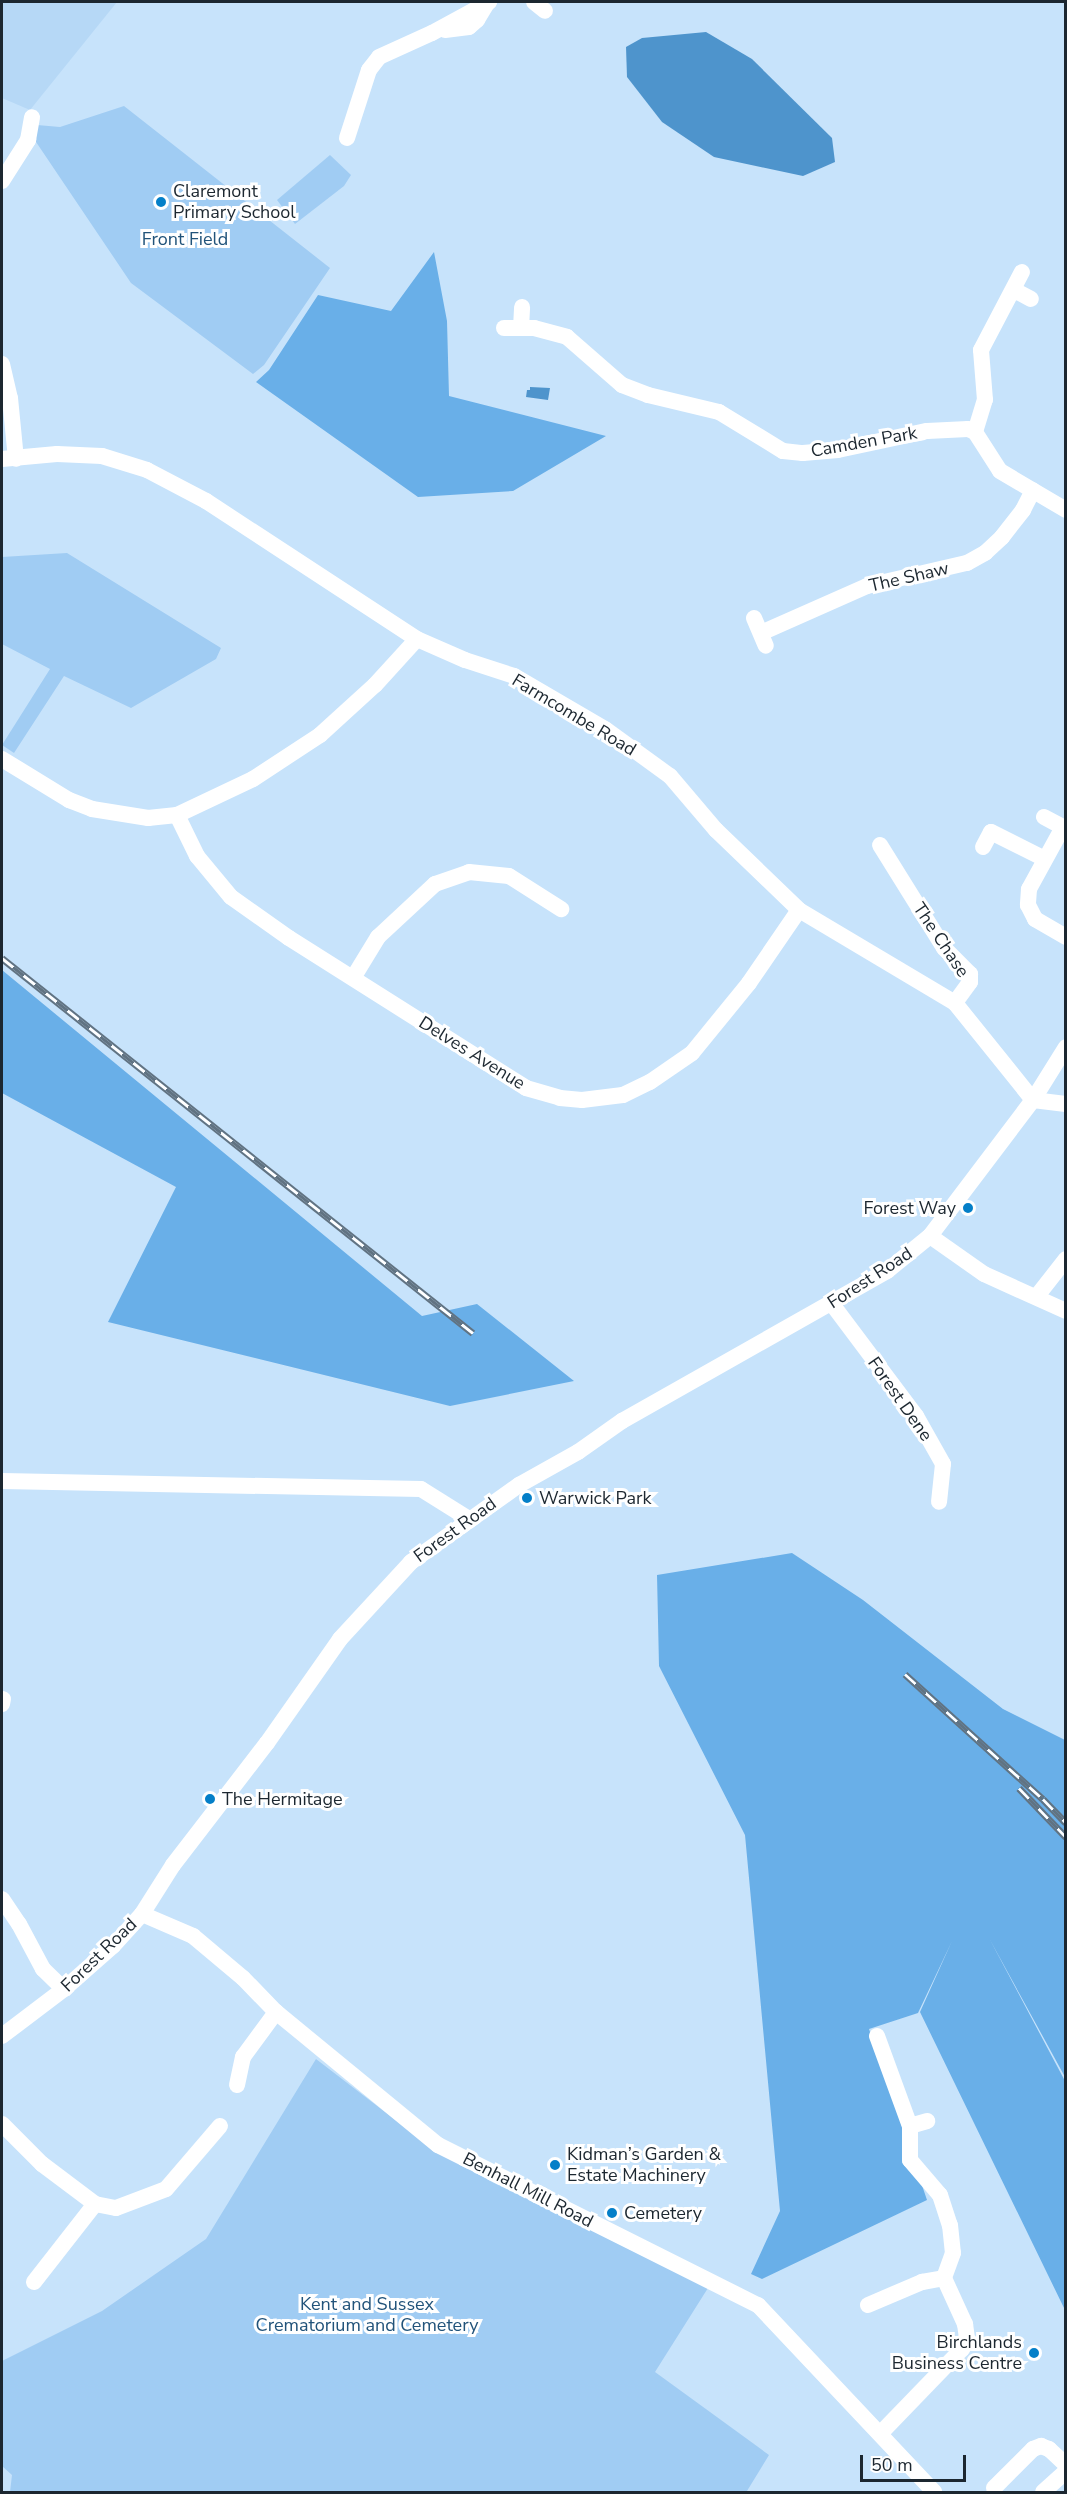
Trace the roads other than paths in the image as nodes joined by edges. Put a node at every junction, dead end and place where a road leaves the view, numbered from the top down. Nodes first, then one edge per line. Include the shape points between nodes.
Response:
1 (488, 2) edge
2 (32, 117) dead end
3 (347, 138) dead end
4 (2, 181) edge
5 (1022, 272) dead end
6 (1014, 291) junction
7 (1031, 299) dead end
8 (522, 307) dead end
9 (504, 328) dead end
10 (521, 328) junction
11 (2, 364) edge
12 (975, 432) junction
13 (9, 459) edge
14 (1033, 490) junction
15 (1065, 510) edge
16 (760, 632) dead end
17 (417, 639) junction
18 (2, 759) edge
19 (177, 815) junction
20 (1044, 817) dead end
21 (880, 845) dead end
22 (983, 847) dead end
23 (1045, 858) junction
24 (561, 909) dead end
25 (799, 910) junction
26 (1065, 937) edge
27 (354, 978) junction
28 (955, 1003) junction
29 (1065, 1047) edge
30 (1033, 1100) junction
31 (1065, 1104) edge
32 (930, 1236) junction
33 (1065, 1259) edge
34 (1037, 1296) junction
35 (832, 1304) junction
36 (1065, 1311) edge
37 (2, 1481) edge
38 (939, 1502) dead end
39 (468, 1519) junction
40 (2, 1899) edge
41 (142, 1914) junction
42 (64, 1989) junction
43 (276, 2012) junction
44 (8, 2022) edge
45 (2, 2036) edge
46 (877, 2036) dead end
47 (237, 2085) dead end
48 (2, 2124) edge
49 (220, 2126) dead end
50 (95, 2204) junction
51 (944, 2278) junction
52 (34, 2282) dead end
53 (868, 2305) dead end
54 (881, 2433) junction
55 (1065, 2465) edge
56 (1065, 2471) edge
57 (994, 2488) dead end
58 (934, 2493) edge
59 (1043, 2493) edge

1 - 3 street via 469,27 432,33 379,57 369,70
2 - 4 street via 28,140
5 - 6 street
6 - 7 street
6 - 12 street via 981,350 985,400
8 - 10 street
9 - 10 street, Camden Park
10 - 12 street, Camden Park via 567,337 622,385 719,412 783,451 838,450 947,429
11 - 13 street via 10,398
12 - 14 street via 1000,471
13 - 17 street, Farmcombe Road via 57,454 102,456 147,470 206,501
14 - 15 street
14 - 16 street, The Shaw via 1002,537 967,563 867,586
17 - 19 street via 375,685 320,735 253,779
17 - 25 street, Farmcombe Road via 514,676 605,729 670,776 716,830
18 - 19 street via 69,800 92,809 148,818
19 - 27 street, Delves Avenue via 197,856 231,897
20 - 23 street via 1063,827
21 - 28 street, The Chase via 944,948 970,974 970,982
22 - 23 street via 991,832
23 - 26 street via 1029,889 1028,905 1035,919
24 - 27 street via 509,876 469,872 435,884 427,891 378,937
25 - 27 street, Delves Avenue via 692,1053 623,1095 582,1100 526,1088
25 - 28 street, Farmcombe Road
28 - 30 street, Farmcombe Road
29 - 30 street, Forest Road
30 - 31 street
30 - 32 street, Forest Road
32 - 34 street via 984,1274
32 - 35 street, Forest Road via 887,1271
33 - 34 street
34 - 36 street
35 - 38 street, Forest Dene via 916,1416 943,1464
35 - 39 street, Forest Road via 631,1416
37 - 39 street via 421,1489
39 - 41 street, Forest Road via 411,1562 340,1640 173,1865
40 - 42 street via 43,1969
41 - 42 street, Forest Road
41 - 43 street, Benhall Mill Road via 193,1936
42 - 44 street, Forest Road
43 - 47 street via 243,2057
43 - 54 street, Benhall Mill Road via 438,2145 758,2305
44 - 45 street, Forest Road
46 - 51 street via 919,2123 910,2160 940,2195 950,2225 953,2253
48 - 50 street via 42,2164
49 - 50 street via 166,2189 116,2208
50 - 52 street
51 - 53 street via 922,2282
51 - 54 street via 965,2324 967,2338 962,2349
54 - 58 street, Benhall Mill Road
55 - 57 street via 1041,2446 1033,2449
56 - 59 street

